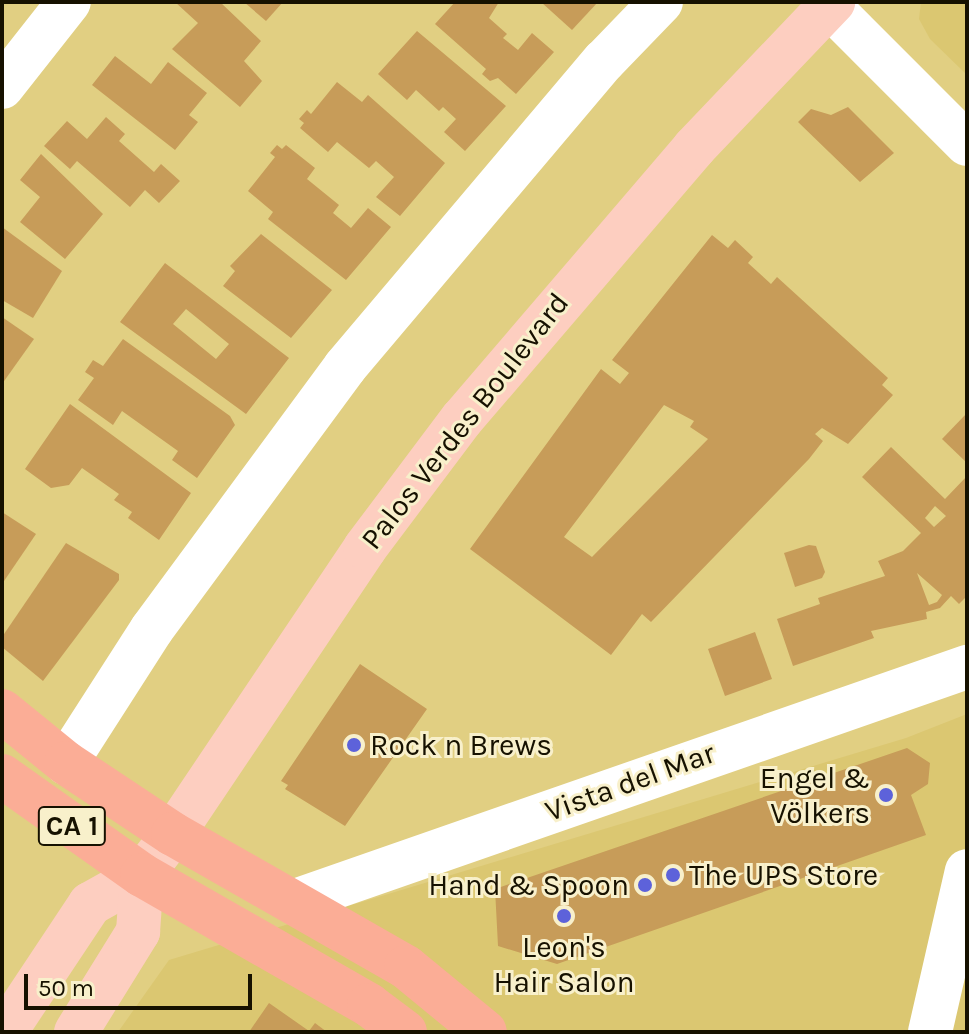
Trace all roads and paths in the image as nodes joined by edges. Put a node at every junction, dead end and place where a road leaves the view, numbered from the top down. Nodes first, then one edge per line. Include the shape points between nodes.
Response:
1 (69, 2) edge
2 (661, 2) edge
3 (831, 4) edge
4 (2, 87) edge
5 (967, 144) edge
6 (967, 667) edge
7 (2, 711) edge
8 (66, 763) junction
9 (2, 776) edge
10 (173, 834) junction
11 (967, 871) edge
12 (142, 875) junction
13 (295, 901) junction
14 (415, 1031) edge
15 (5, 1032) edge
16 (76, 1032) edge
17 (485, 1032) edge
18 (930, 1032) edge

1 - 4 street
2 - 8 street via 563,108 345,367 152,629
3 - 5 street
3 - 10 main road, Palos Verdes Boulevard via 578,278 462,419 365,548
6 - 13 street, Vista del Mar
7 - 8 highway, CA 1
8 - 10 highway, CA 1
9 - 12 highway, CA 1
10 - 12 main road, Palos Verdes Boulevard
10 - 13 highway, CA 1
11 - 18 street
12 - 14 highway, CA 1
12 - 15 main road, Palos Verdes Boulevard via 90,904
12 - 16 main road via 138,932
13 - 17 highway, CA 1 via 406,967

